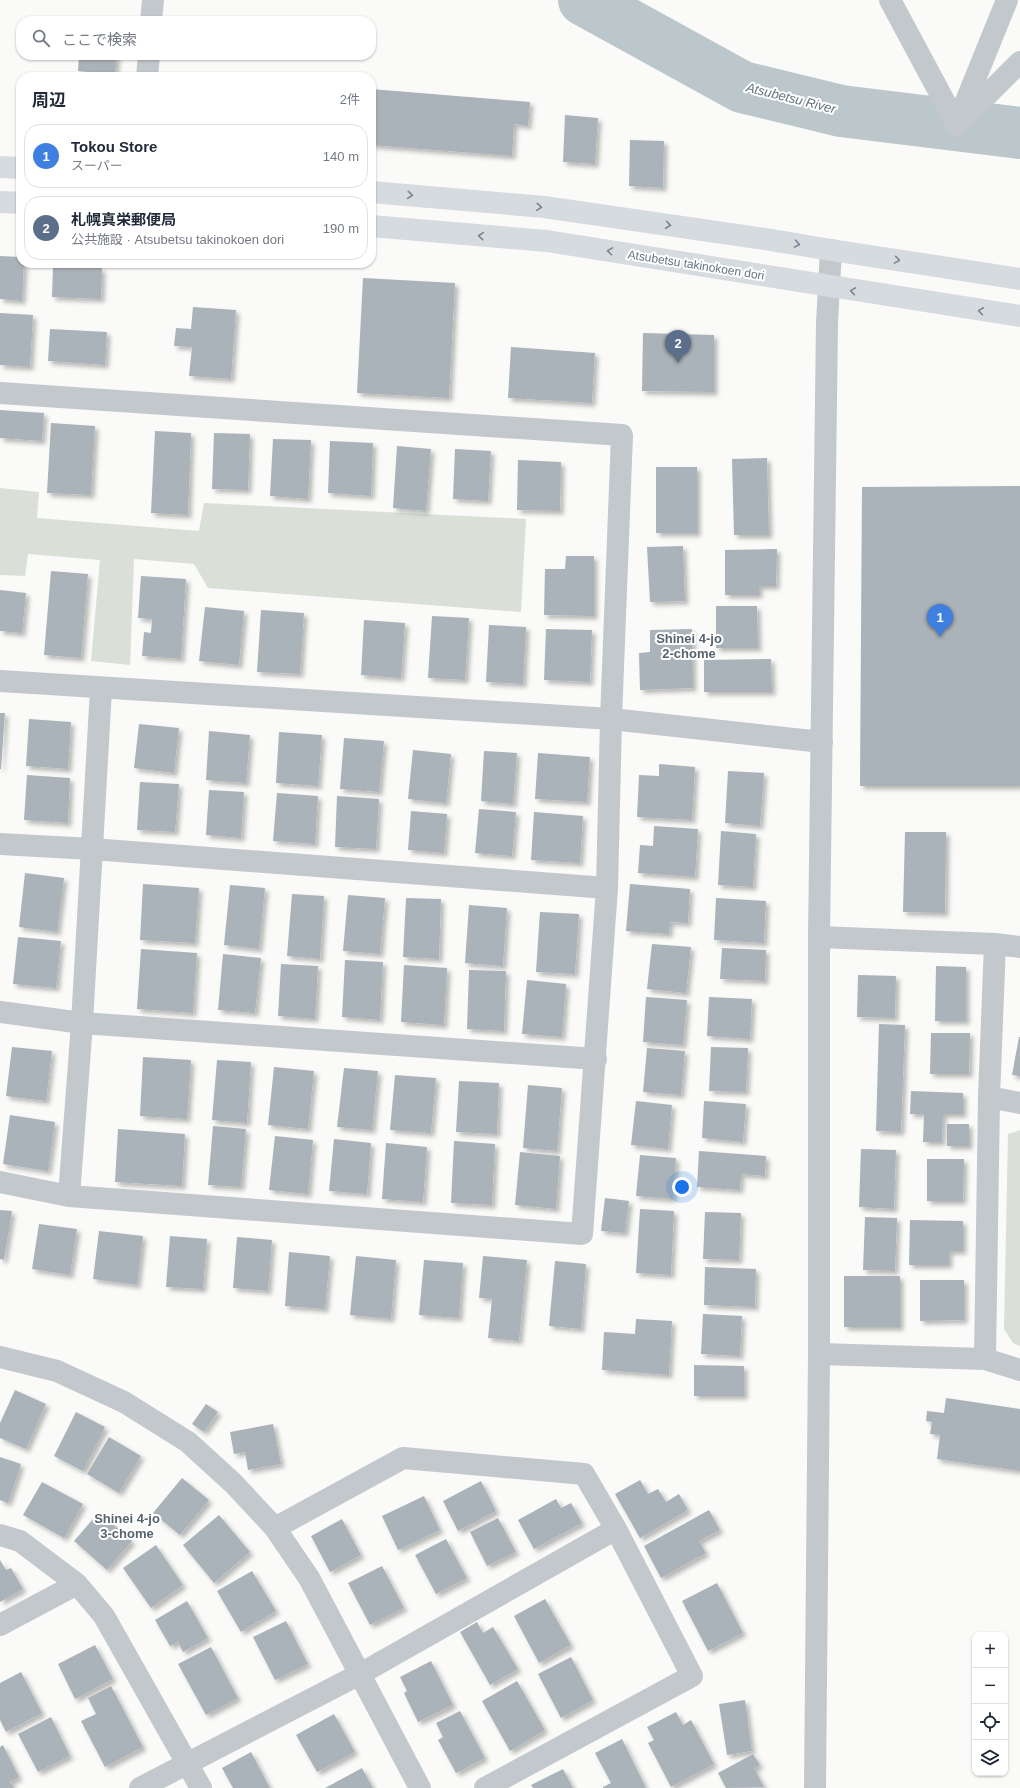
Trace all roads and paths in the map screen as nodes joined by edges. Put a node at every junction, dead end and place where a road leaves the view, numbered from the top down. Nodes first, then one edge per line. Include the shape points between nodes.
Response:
1 (153, 0) edge
2 (890, 0) edge
3 (1007, 0) edge
4 (152, 16) edge
5 (149, 60) edge
6 (1020, 62) edge
7 (147, 72) edge
8 (957, 124) junction
9 (0, 167) edge
10 (16, 168) edge
11 (376, 192) edge
12 (0, 202) edge
13 (16, 203) edge
14 (376, 226) edge
15 (831, 250) junction
16 (1020, 279) edge
17 (828, 287) junction
18 (1020, 316) edge
19 (0, 393) edge
20 (0, 681) edge
21 (101, 688) junction
22 (611, 719) junction
23 (822, 742) junction
24 (0, 844) edge
25 (92, 849) junction
26 (607, 888) junction
27 (819, 937) junction
28 (995, 944) junction
29 (1020, 947) edge
30 (0, 1012) edge
31 (82, 1023) junction
32 (596, 1060) junction
33 (989, 1097) junction
34 (1020, 1103) edge
35 (0, 1182) edge
36 (69, 1196) junction
37 (819, 1354) junction
38 (0, 1357) edge
39 (986, 1359) junction
40 (1020, 1370) edge
41 (275, 1528) junction
42 (616, 1530) junction
43 (0, 1535) edge
44 (77, 1584) junction
45 (0, 1625) edge
46 (360, 1674) junction
47 (188, 1763) junction
48 (140, 1788) edge
49 (201, 1788) edge
50 (420, 1788) edge
51 (485, 1788) edge
52 (815, 1788) edge

1 - 4 street
2 - 8 street
3 - 8 street
5 - 7 street
6 - 8 street
9 - 10 main road
11 -> 15 main road via 544,207
12 - 13 main road
17 -> 14 main road, Atsubetsu takinokoen dori via 546,241
15 -> 16 main road
15 - 17 street
18 -> 17 main road, Atsubetsu takinokoen dori
17 - 23 street
19 - 22 street via 622,435
20 - 21 street
21 - 22 street
21 - 25 street
22 - 23 street
22 - 26 street
23 - 27 street
24 - 25 street
25 - 26 street
25 - 31 street
26 - 32 street
27 - 28 street
27 - 37 street
28 - 29 street
28 - 33 street
30 - 31 street
31 - 32 street
31 - 36 street
32 - 36 street via 582,1234
33 - 34 street
33 - 39 street
35 - 36 street
37 - 39 street
37 - 52 street
38 - 41 street via 57,1371 124,1402 188,1442 233,1483
39 - 40 street
41 - 42 street via 403,1458 584,1474
41 - 46 street via 309,1578
42 - 46 street
42 - 51 street via 692,1676
43 - 44 street via 20,1541
44 - 45 street
44 - 47 street via 104,1616
46 - 47 street
46 - 50 street
47 - 48 street
47 - 49 street

